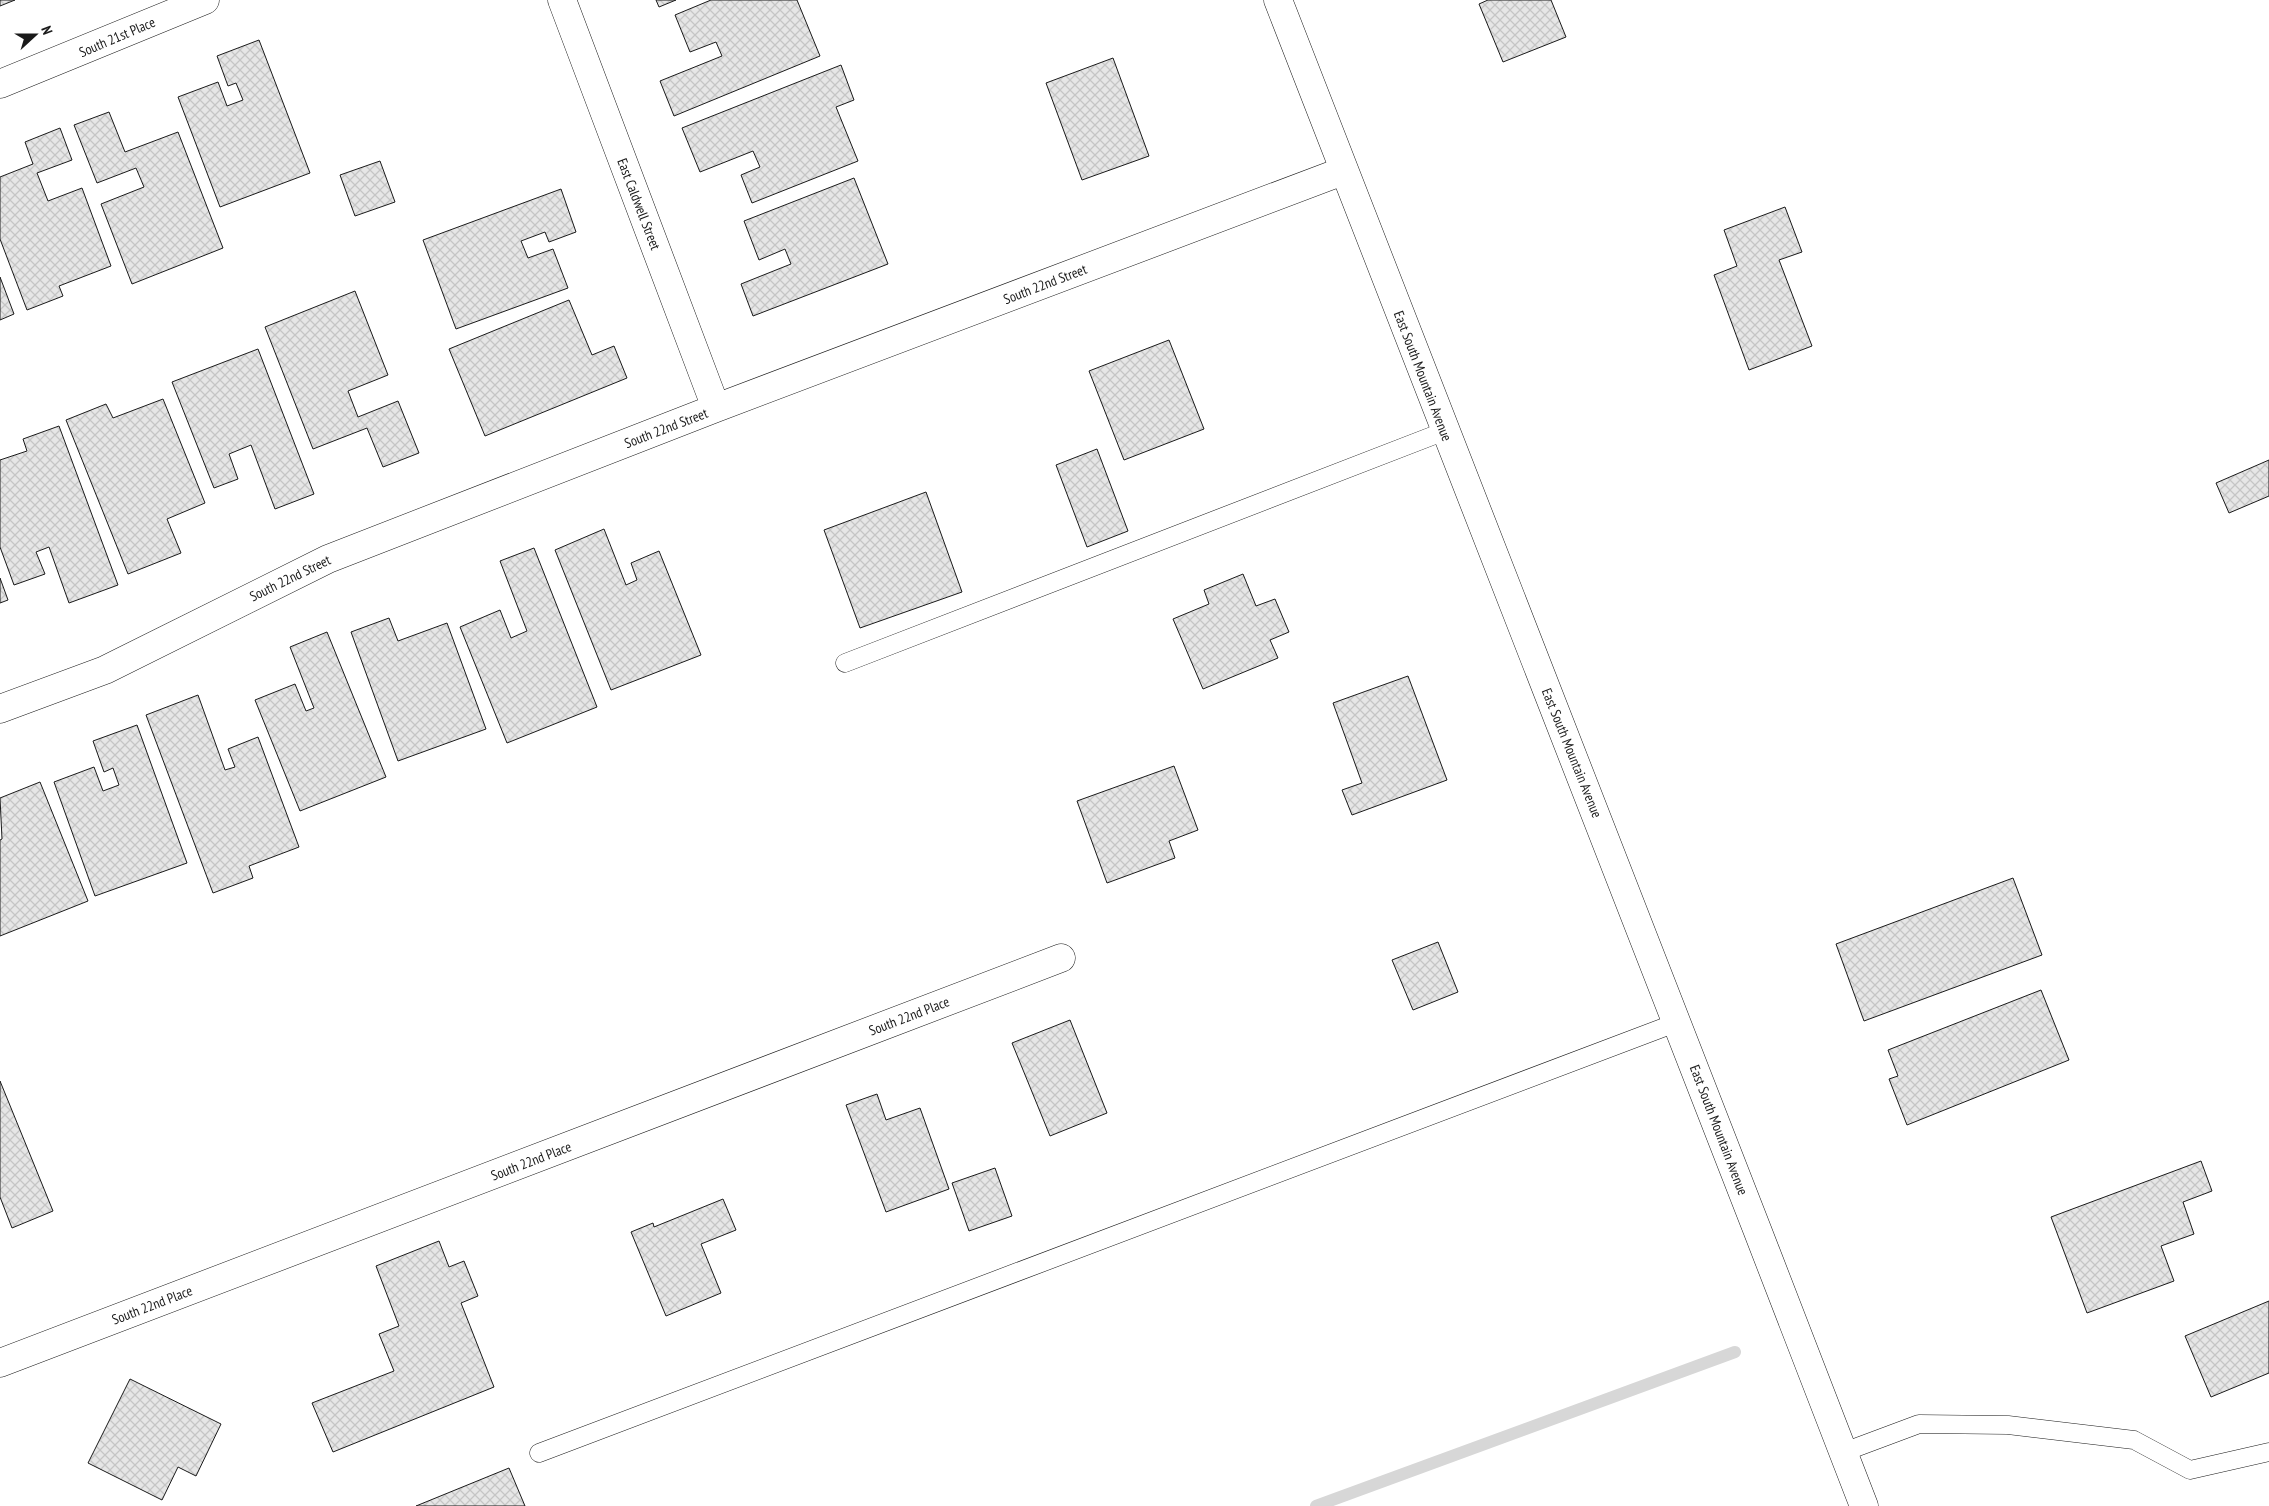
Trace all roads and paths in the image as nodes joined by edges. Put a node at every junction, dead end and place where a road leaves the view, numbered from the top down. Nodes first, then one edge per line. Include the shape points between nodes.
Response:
1 (205, 0) edge
2 (562, 0) edge
3 (1278, 0) edge
4 (0, 84) edge
5 (1343, 171) junction
6 (716, 408) junction
7 (1445, 431) junction
8 (845, 663) dead end
9 (0, 709) edge
10 (1061, 958) dead end
11 (1678, 1022) junction
12 (0, 1363) edge
13 (1844, 1452) junction
14 (2269, 1452) edge
15 (539, 1453) dead end
16 (1864, 1506) edge

1 - 4 street, South 21st Place
2 - 6 street, East Caldwell Street
3 - 5 street, East South Mountain Avenue
5 - 6 street, South 22nd Street
5 - 7 street, East South Mountain Avenue
6 - 9 street, South 22nd Street via 328,558 105,670
7 - 8 lane
7 - 11 street, East South Mountain Avenue
10 - 12 street, South 22nd Place
11 - 13 street, East South Mountain Avenue
11 - 15 lane
13 - 14 lane via 1919,1424 2008,1425 2134,1440 2190,1470
13 - 16 street, East South Mountain Avenue

